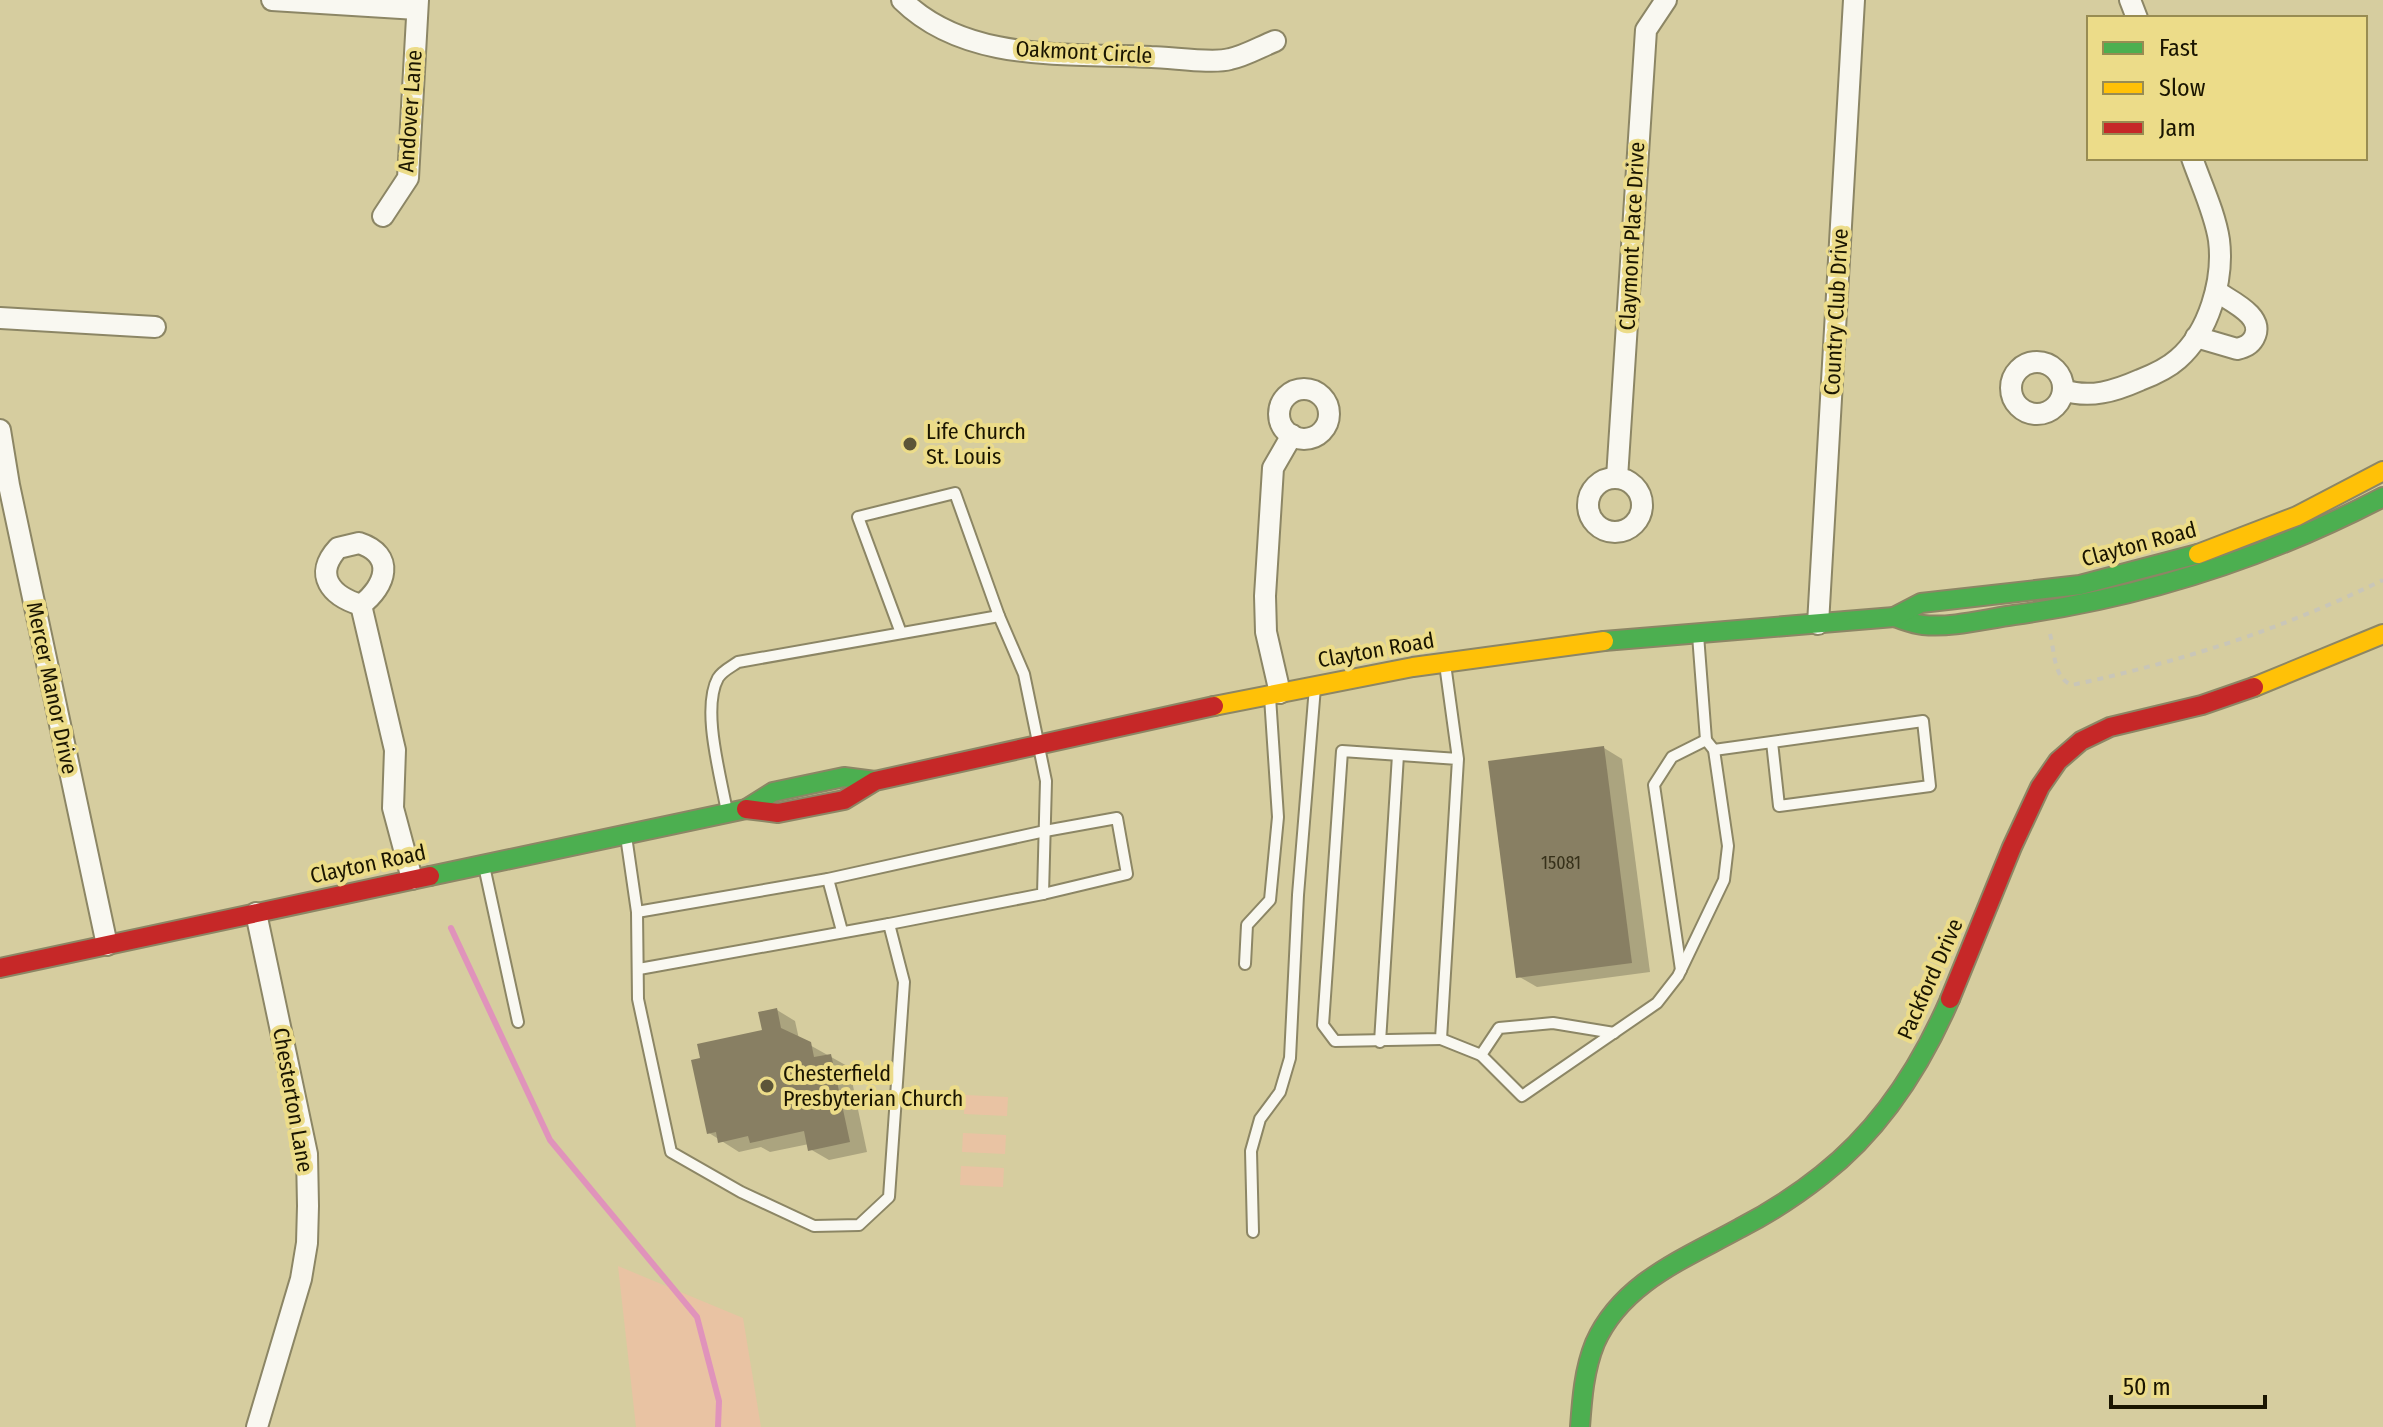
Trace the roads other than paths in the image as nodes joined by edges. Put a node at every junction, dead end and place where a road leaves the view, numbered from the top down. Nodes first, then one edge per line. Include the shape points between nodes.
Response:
1 (272, 0) edge
2 (902, 0) edge
3 (1666, 0) edge
4 (1854, 0) edge
5 (418, 4) edge
6 (1275, 41) dead end
7 (2193, 160) edge
8 (383, 216) dead end
9 (2216, 291) junction
10 (0, 318) edge
11 (155, 327) dead end
12 (2196, 337) junction
13 (2063, 390) dead end
14 (0, 430) edge
15 (1292, 435) dead end
16 (2383, 471) edge
17 (1617, 478) dead end
18 (2383, 497) edge
19 (361, 605) dead end
20 (999, 616) junction
21 (1894, 617) junction
22 (1818, 624) junction
23 (901, 633) junction
24 (1698, 633) junction
25 (2383, 634) edge
26 (1445, 662) junction
27 (1315, 686) junction
28 (1275, 694) junction
29 (1706, 740) junction
30 (1772, 742) junction
31 (1037, 746) junction
32 (1714, 750) junction
33 (1398, 755) junction
34 (1458, 759) junction
35 (736, 810) junction
36 (1045, 831) junction
37 (626, 834) junction
38 (484, 864) junction
39 (412, 879) junction
40 (828, 879) junction
41 (1043, 894) junction
42 (637, 912) junction
43 (256, 913) junction
44 (889, 924) junction
45 (842, 931) junction
46 (107, 945) junction
47 (1245, 964) dead end
48 (0, 968) edge
49 (639, 969) junction
50 (1681, 971) junction
51 (518, 1022) dead end
52 (1614, 1033) junction
53 (1441, 1039) junction
54 (1380, 1042) junction
55 (1481, 1055) junction
56 (1253, 1232) dead end
57 (257, 1427) edge
58 (1580, 1427) edge

1 - 5 street
2 - 6 street, Oakmont Circle via 949,34 1026,51 1228,60
3 - 17 street, Claymont Place Drive via 1646,30
4 - 22 street, Country Club Drive
5 - 8 street, Andover Lane via 408,178
7 - 9 street via 2219,237
9 - 12 street
9 - 12 street via 2253,317 2254,337 2237,349
10 - 11 street
12 - 13 street via 2178,359 2132,384 2079,395
14 - 46 street, Mercer Manor Drive
15 - 28 street via 1273,468 1265,596
16 - 21 main road, Clayton Road via 2297,516 2212,550 2080,585 1921,603
18 - 21 main road, Clayton Road via 2284,546 2147,592 1963,621 1922,625
19 - 39 street via 395,750 393,808
20 - 23 lane
20 - 23 lane via 955,493 858,517
20 - 31 lane via 1024,674
21 - 22 main road, Clayton Road
22 - 24 main road, Clayton Road
23 - 35 lane via 738,662 720,675 711,694 714,739
24 - 26 main road, Clayton Road
24 - 29 lane
25 - 58 main road, Packford Drive via 2247,690 2187,710 2122,723 2083,740 2062,758 2046,775 1945,1012 1907,1084 1870,1131 1803,1189 1649,1278 1618,1306 1599,1333 1584,1374
26 - 27 main road, Clayton Road
26 - 34 lane
27 - 28 main road, Clayton Road
27 - 56 lane via 1290,1058 1280,1092 1260,1119 1251,1151
28 - 31 main road, Clayton Road
28 - 47 lane via 1278,817 1270,900 1247,925
29 - 32 lane
29 - 50 lane via 1672,757 1654,785
30 - 30 lane via 1923,721 1930,786 1779,806
30 - 32 lane
31 - 35 main road, Clayton Road via 875,781 844,777 773,792
31 - 36 lane via 1046,781
32 - 50 lane via 1728,846 1724,880
33 - 34 lane
33 - 54 lane
33 - 54 lane via 1342,751 1332,876 1323,1025 1335,1041
34 - 53 lane
35 - 37 main road, Clayton Road
36 - 40 lane
36 - 41 lane
36 - 41 lane via 1117,818 1127,874
37 - 38 main road, Clayton Road
37 - 42 lane
38 - 39 main road, Clayton Road
38 - 51 lane
39 - 43 main road, Clayton Road
40 - 42 lane
40 - 45 lane
41 - 44 lane
42 - 49 lane
43 - 46 main road, Clayton Road
43 - 57 street, Chesterton Lane via 307,1154 308,1206 301,1279
44 - 45 lane
44 - 49 lane via 904,982 889,1197 859,1225 814,1226 671,1152 638,999
45 - 49 lane
46 - 48 main road, Clayton Road
50 - 52 lane via 1657,1003
52 - 55 lane via 1553,1023 1499,1028
52 - 55 lane via 1522,1096
53 - 54 lane
53 - 55 lane

